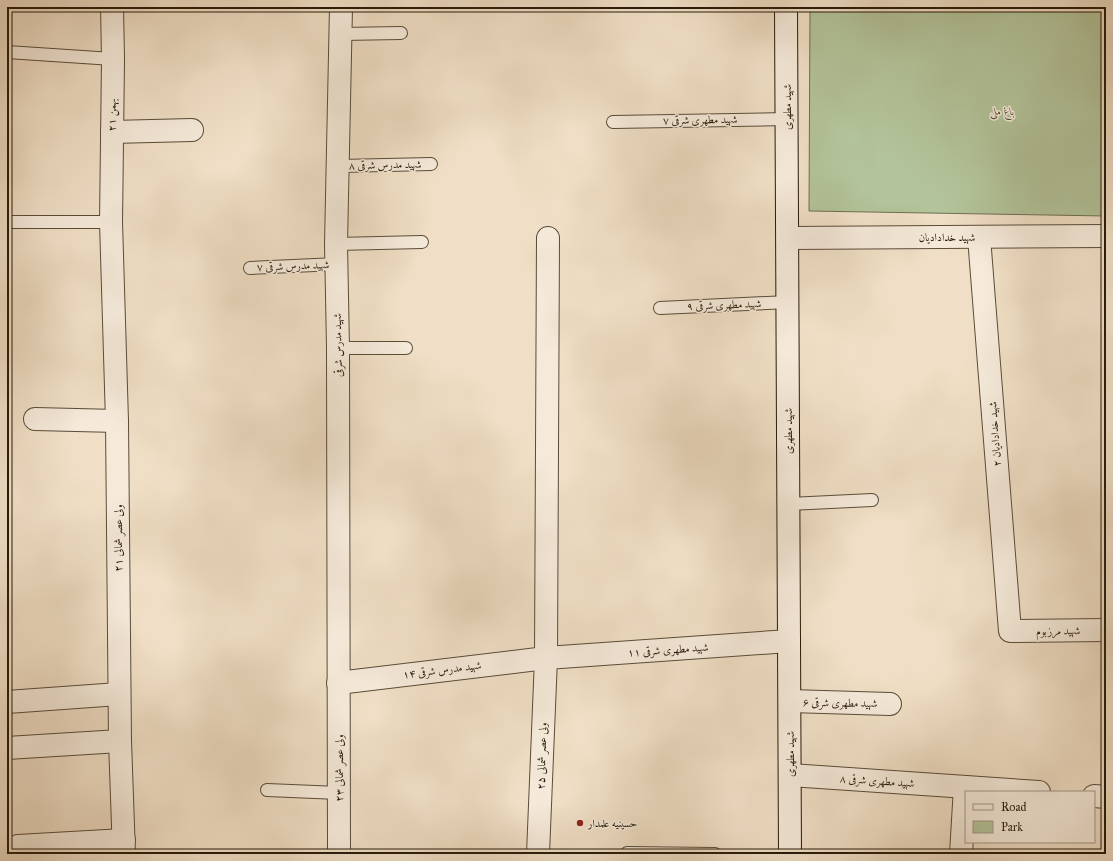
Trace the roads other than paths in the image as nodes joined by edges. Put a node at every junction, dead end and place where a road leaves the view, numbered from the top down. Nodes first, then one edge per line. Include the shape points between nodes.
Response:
1 (112, 7) edge
2 (341, 7) edge
3 (786, 7) edge
4 (401, 33) dead end
5 (341, 34) junction
6 (7, 52) edge
7 (113, 59) junction
8 (787, 119) junction
9 (613, 122) dead end
10 (192, 130) dead end
11 (112, 132) junction
12 (431, 164) dead end
13 (339, 166) junction
14 (7, 222) edge
15 (111, 222) junction
16 (1106, 236) edge
17 (979, 237) junction
18 (548, 238) dead end
19 (788, 238) junction
20 (422, 242) dead end
21 (337, 254) junction
22 (250, 268) dead end
23 (788, 302) junction
24 (660, 308) dead end
25 (338, 348) junction
26 (406, 348) dead end
27 (35, 418) dead end
28 (117, 421) junction
29 (872, 500) dead end
30 (789, 504) junction
31 (1106, 630) edge
32 (1010, 631) joint
33 (789, 641) junction
34 (546, 658) junction
35 (338, 683) junction
36 (120, 694) junction
37 (790, 701) junction
38 (7, 702) edge
39 (890, 704) dead end
40 (120, 741) junction
41 (7, 748) edge
42 (790, 775) junction
43 (964, 787) junction
44 (267, 790) dead end
45 (1024, 791) edge
46 (339, 793) junction
47 (1095, 796) edge
48 (1106, 797) edge
49 (18, 846) dead end
50 (124, 847) edge
51 (627, 853) dead end
52 (339, 854) edge
53 (538, 854) edge
54 (715, 854) edge
55 (790, 854) edge
56 (961, 854) edge

1 - 7 street, بهمن ۲۱
2 - 5 street, شهید مدرس شرقی
3 - 8 street, شهید مطهری
4 - 5 lane
5 - 13 street, شهید مدرس شرقی
6 - 7 lane
7 - 11 street, بهمن ۲۱
8 - 9 lane, شهید مطهری شرقی ۷
8 - 19 street, شهید مطهری
10 - 11 street
11 - 15 street, بهمن ۲۱
12 - 13 lane, شهید مدرس شرقی ۸
13 - 21 street, شهید مدرس شرقی
14 - 15 lane
15 - 28 street, ولی عصر شمالی ۲۱
16 - 17 street, شهید خدادادیان
17 - 19 street, شهید خدادادیان
17 - 32 street, شهید خدادادیان ۲
18 - 34 street, ولی عصر شمالی ۲۵
19 - 23 street, شهید مطهری
20 - 21 lane, شهید مدرس شرقی ۷
21 - 22 lane, شهید مدرس شرقی ۷
21 - 25 street, شهید مدرس شرقی
23 - 24 lane, شهید مطهری شرقی ۹
23 - 30 street, شهید مطهری
25 - 26 lane
25 - 35 street, شهید مدرس شرقی
27 - 28 street
28 - 36 street, ولی عصر شمالی ۲۱
29 - 30 lane
30 - 33 street, شهید مطهری
31 - 32 street, شهید مرزبوم
33 - 34 street, شهید مطهری شرقی ۱۱
33 - 37 street, شهید مطهری
34 - 35 street, شهید مدرس شرقی ۱۴
34 - 53 street, ولی عصر شمالی ۲۵
35 - 46 street, ولی عصر شمالی ۲۳
36 - 38 street
36 - 40 street, ولی عصر شمالی ۲۱
37 - 39 street, شهید مطهری شرقی ۶
37 - 42 street, شهید مطهری
40 - 41 street
40 - 50 street, ولی عصر شمالی ۲۱
42 - 43 street, شهید مطهری شرقی ۸
42 - 55 street, شهید مطهری
43 - 45 street, شهید مطهری شرقی ۸
43 - 56 street
44 - 46 lane
46 - 52 street, ولی عصر شمالی ۲۳
47 - 48 street
49 - 50 street
51 - 54 lane

